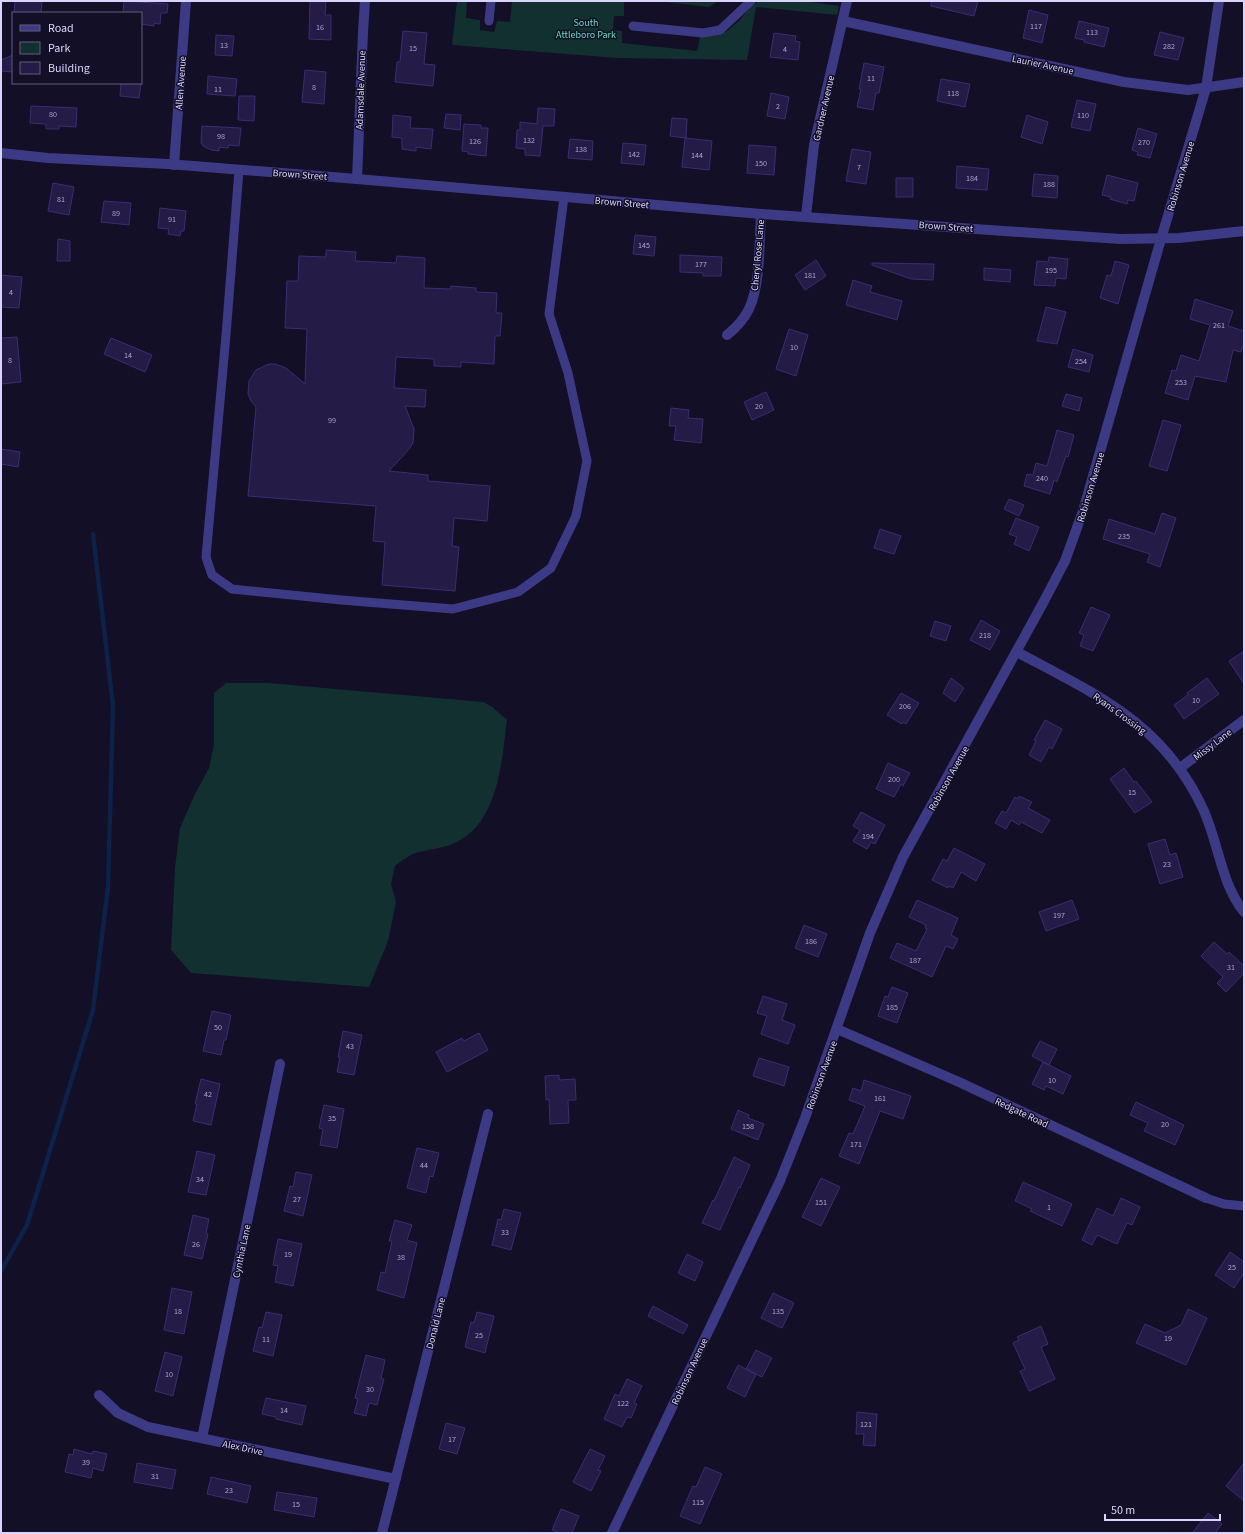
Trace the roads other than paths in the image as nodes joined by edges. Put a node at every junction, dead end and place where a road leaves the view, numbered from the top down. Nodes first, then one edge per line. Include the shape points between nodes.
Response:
1 (186, 1) edge
2 (365, 1) edge
3 (491, 1) edge
4 (751, 1) edge
5 (847, 1) edge
6 (1219, 1) edge
7 (489, 21) dead end
8 (843, 21) junction
9 (633, 26) dead end
10 (1244, 82) edge
11 (1206, 88) junction
12 (1, 153) edge
13 (174, 165) junction
14 (239, 170) junction
15 (357, 179) junction
16 (564, 196) junction
17 (761, 214) junction
18 (806, 216) junction
19 (1244, 231) edge
20 (1161, 239) junction
21 (727, 335) dead end
22 (1017, 652) junction
23 (1244, 720) edge
24 (1180, 768) junction
25 (1244, 912) edge
26 (837, 1029) junction
27 (280, 1064) dead end
28 (488, 1114) dead end
29 (1206, 1198) joint
30 (1244, 1206) edge
31 (99, 1395) dead end
32 (202, 1438) junction
33 (396, 1479) junction
34 (382, 1533) edge
35 (612, 1533) edge

1 - 13 street, Allen Avenue
2 - 15 street, Adamsdale Avenue
3 - 7 lane
4 - 9 lane via 720,30 703,33
5 - 8 street, Gardner Avenue
6 - 11 street, Robinson Avenue
8 - 11 street, Laurier Avenue via 1124,82 1188,90
8 - 18 street, Gardner Avenue via 814,145
10 - 11 street, Laurier Avenue
11 - 20 street, Robinson Avenue
12 - 13 street, Brown Street
13 - 14 street, Brown Street
14 - 15 street, Brown Street
14 - 16 lane via 206,557 212,576 232,588 453,609 518,592 551,568 576,516 587,461 568,373 549,314
15 - 16 street, Brown Street
16 - 17 street, Brown Street
17 - 18 street, Brown Street
17 - 21 street, Cheryl Rose Lane via 753,297 743,320
18 - 20 street, Brown Street via 1120,239
19 - 20 street, Brown Street
20 - 22 street, Robinson Avenue via 1083,511 1058,574
22 - 24 street, Ryans Crossing via 1087,690 1128,716 1166,750
22 - 26 street, Robinson Avenue via 903,857 870,934
23 - 24 street, Missy Lane
24 - 25 street, Ryans Crossing via 1204,812 1228,886
26 - 29 street, Redgate Road via 959,1082
26 - 35 street, Robinson Avenue via 780,1181
27 - 32 street, Cynthia Lane
28 - 33 street, Donald Lane
29 - 30 lane via 1224,1204
31 - 32 street, Alex Drive via 118,1413 148,1427
32 - 33 street, Alex Drive
33 - 34 street, Donald Lane

